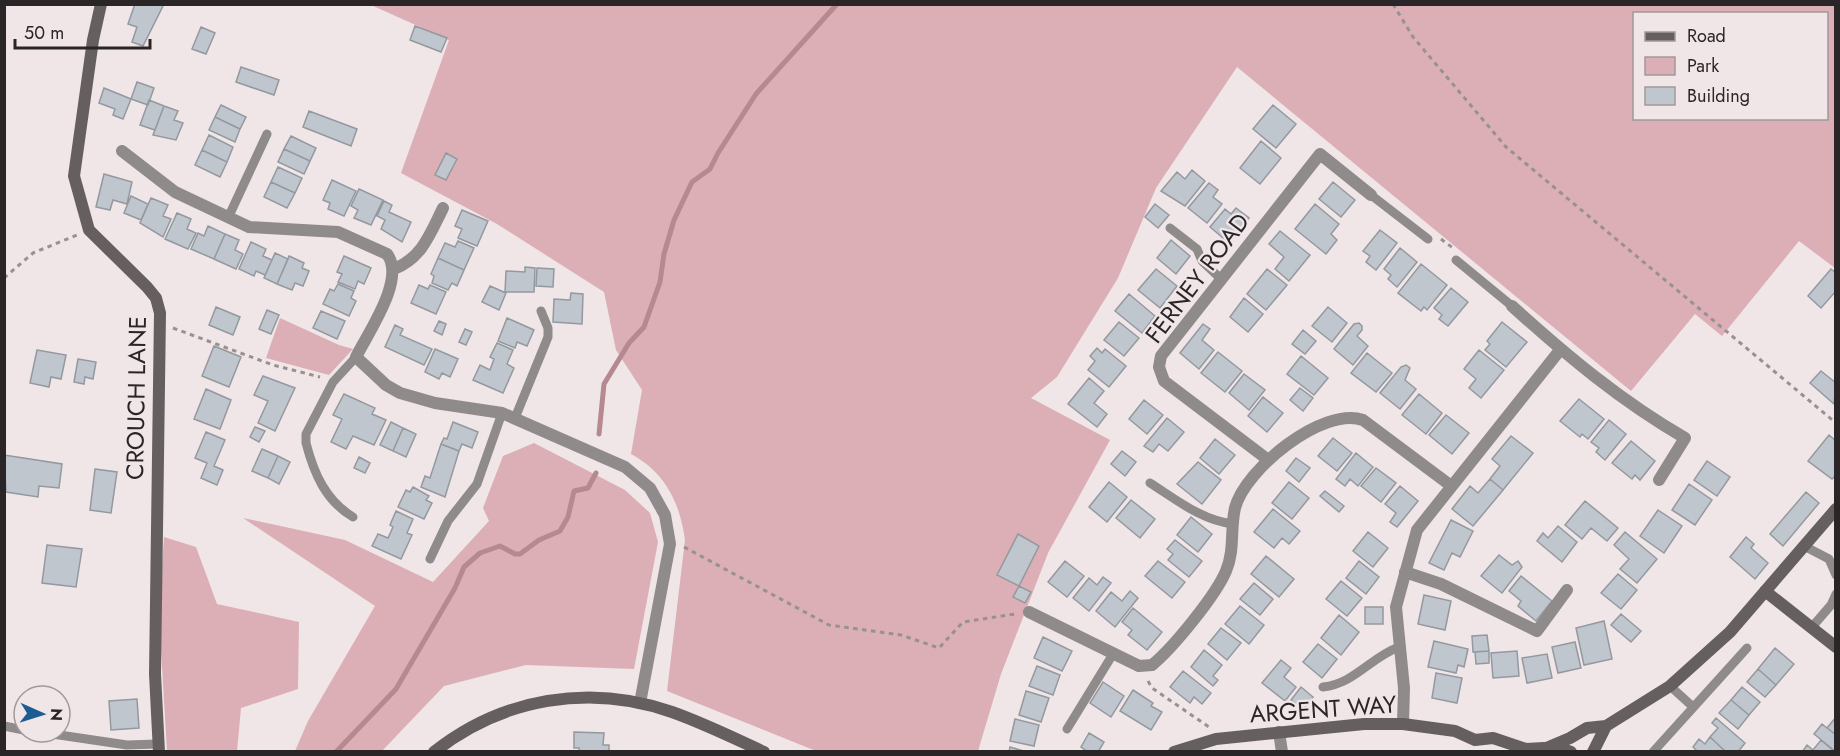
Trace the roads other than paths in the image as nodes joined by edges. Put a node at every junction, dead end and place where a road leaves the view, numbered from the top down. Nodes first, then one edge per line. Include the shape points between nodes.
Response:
1 (101, 4) edge
2 (267, 134) dead end
3 (122, 151) dead end
4 (1371, 195) joint
5 (443, 208) dead end
6 (228, 218) junction
7 (1170, 228) dead end
8 (1428, 239) road end
9 (1456, 260) road end
10 (394, 269) junction
11 (1221, 279) junction
12 (1512, 306) joint
13 (541, 311) dead end
14 (1560, 350) junction
15 (356, 357) junction
16 (502, 413) junction
17 (515, 418) junction
18 (1267, 459) junction
19 (1659, 480) dead end
20 (1150, 483) dead end
21 (1450, 485) junction
22 (1836, 509) edge
23 (353, 517) dead end
24 (1233, 524) junction
25 (1804, 546) junction
26 (430, 559) dead end
27 (1405, 572) junction
28 (1836, 575) edge
29 (1567, 590) dead end
30 (1765, 591) junction
31 (1836, 594) edge
32 (1029, 612) road end
33 (1812, 627) junction
34 (1399, 647) junction
35 (1836, 647) edge
36 (1747, 648) dead end
37 (1113, 654) junction
38 (1670, 686) junction
39 (1323, 687) dead end
40 (640, 703) junction
41 (1692, 706) junction
42 (1403, 724) junction
43 (1606, 726) junction
44 (1067, 729) dead end
45 (1279, 732) junction
46 (72, 738) edge
47 (1475, 740) junction
48 (127, 748) edge
49 (158, 748) edge
50 (1545, 748) edge
51 (434, 752) edge
52 (764, 752) edge
53 (1174, 752) edge
54 (1282, 752) edge
55 (1482, 752) edge
56 (1571, 752) edge
57 (1593, 752) edge
58 (1653, 752) edge

1 - 49 street, CROUCH LANE via 74,176 88,230 156,298 160,323 155,651
2 - 6 lane
3 - 6 street via 176,192
4 - 8 lane
4 - 11 street, FERNEY ROAD via 1320,154
5 - 10 street via 415,258
6 - 10 street via 263,229 338,232 387,254
7 - 11 lane via 1197,249 1202,261
9 - 12 lane
10 - 15 street via 392,284
11 - 18 street, FERNEY ROAD via 1165,351 1160,374 1169,385
12 - 14 street
13 - 17 lane via 549,338
14 - 19 street via 1642,412 1685,438
14 - 21 street
15 - 16 street via 400,393 435,403
15 - 23 lane via 333,382 306,434 327,497
16 - 17 street
16 - 26 lane via 477,484 448,521
17 - 40 street via 608,458 639,477 659,501 670,544
18 - 21 street via 1338,418 1355,418
18 - 24 street via 1239,498
20 - 24 lane via 1194,512
21 - 27 street via 1417,530
22 - 25 street
24 - 37 street via 1231,559 1220,583 1161,657 1152,665 1139,666
25 - 28 lane via 1829,559
25 - 30 street
27 - 29 street via 1441,584 1536,631
27 - 34 street via 1396,607
30 - 33 street
30 - 38 street via 1730,632
31 - 33 lane via 1832,605
32 - 37 street
33 - 35 street
34 - 39 lane via 1383,652 1338,685
34 - 42 street
36 - 41 lane
37 - 44 lane
38 - 41 lane
38 - 43 street
40 - 51 street via 589,698 531,703 471,726
40 - 52 street via 670,711
41 - 58 lane
42 - 45 street, ARGENT WAY
42 - 47 street, ARGENT WAY via 1455,731
43 - 50 street via 1587,728
43 - 57 street
45 - 53 street, ARGENT WAY via 1216,739
45 - 54 street
46 - 48 lane
47 - 50 street, ARGENT WAY via 1493,738 1526,749
47 - 55 street
48 - 49 lane
50 - 56 street, ARGENT WAY

